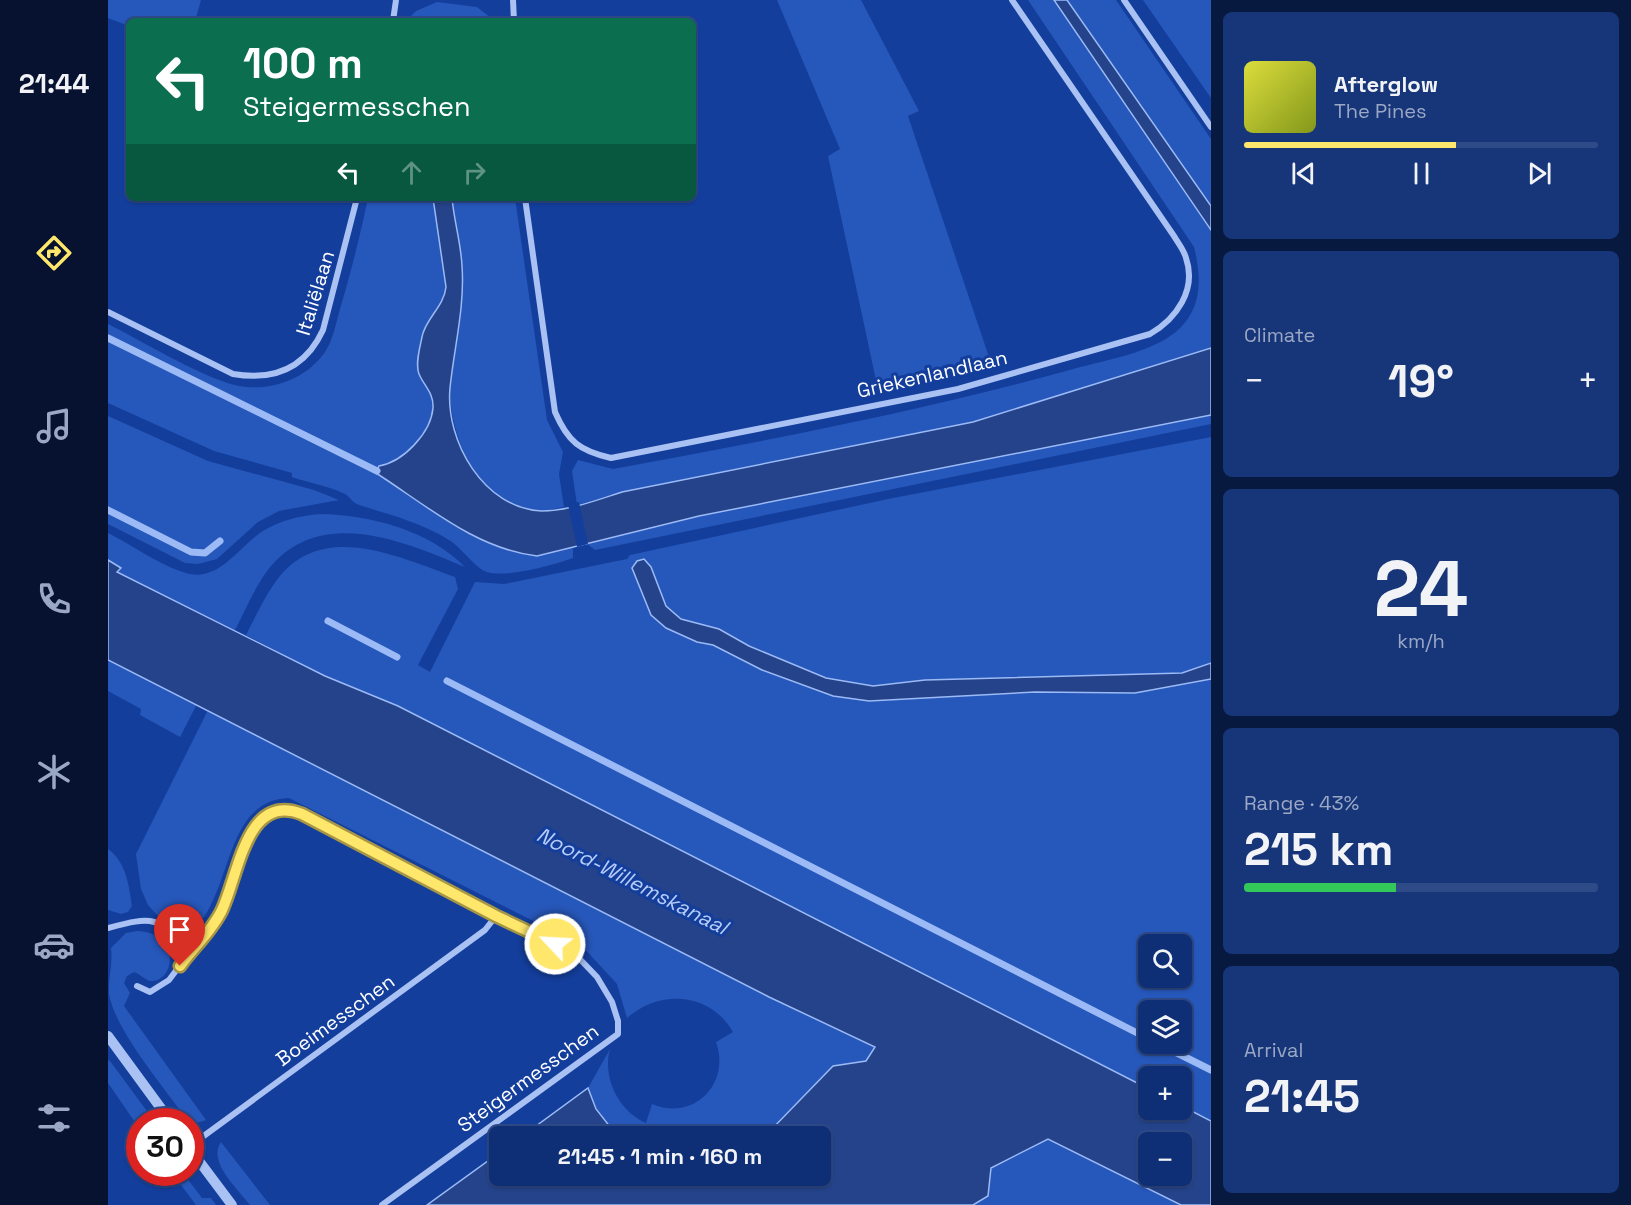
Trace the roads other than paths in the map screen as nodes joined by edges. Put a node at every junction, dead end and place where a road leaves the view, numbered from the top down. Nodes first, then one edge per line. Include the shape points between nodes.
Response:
1 (396, 0) edge
2 (513, 0) edge
3 (1012, 0) edge
4 (1124, 0) edge
5 (393, 18) edge
6 (514, 18) edge
7 (1211, 127) edge
8 (356, 201) edge
9 (525, 201) edge
10 (108, 312) edge
11 (496, 916) junction
12 (108, 928) edge
13 (190, 952) junction
14 (137, 986) dead end
15 (108, 1036) edge
16 (161, 1108) edge
17 (204, 1137) edge
18 (204, 1166) edge
19 (232, 1205) edge
20 (382, 1205) edge

1 - 5 street
2 - 6 street
3 - 9 street, Griekenlandlaan via 1186,258 1188,278 1181,306 1150,334 958,389 611,458 577,446 563,431 555,412
4 - 7 street
8 - 10 street, Italiëlaan via 315,349 298,364 279,373 254,377 233,374
11 - 13 street, Steigermesschen via 302,814 289,808 276,809 255,826 222,910
11 - 17 street, Boeimesschen via 485,930
11 - 20 street, Steigermesschen via 574,953 597,977 612,1002 618,1034
12 - 13 street via 143,919 156,920
13 - 14 street, Steigermesschen via 169,980 150,992
15 - 16 street
18 - 19 street

